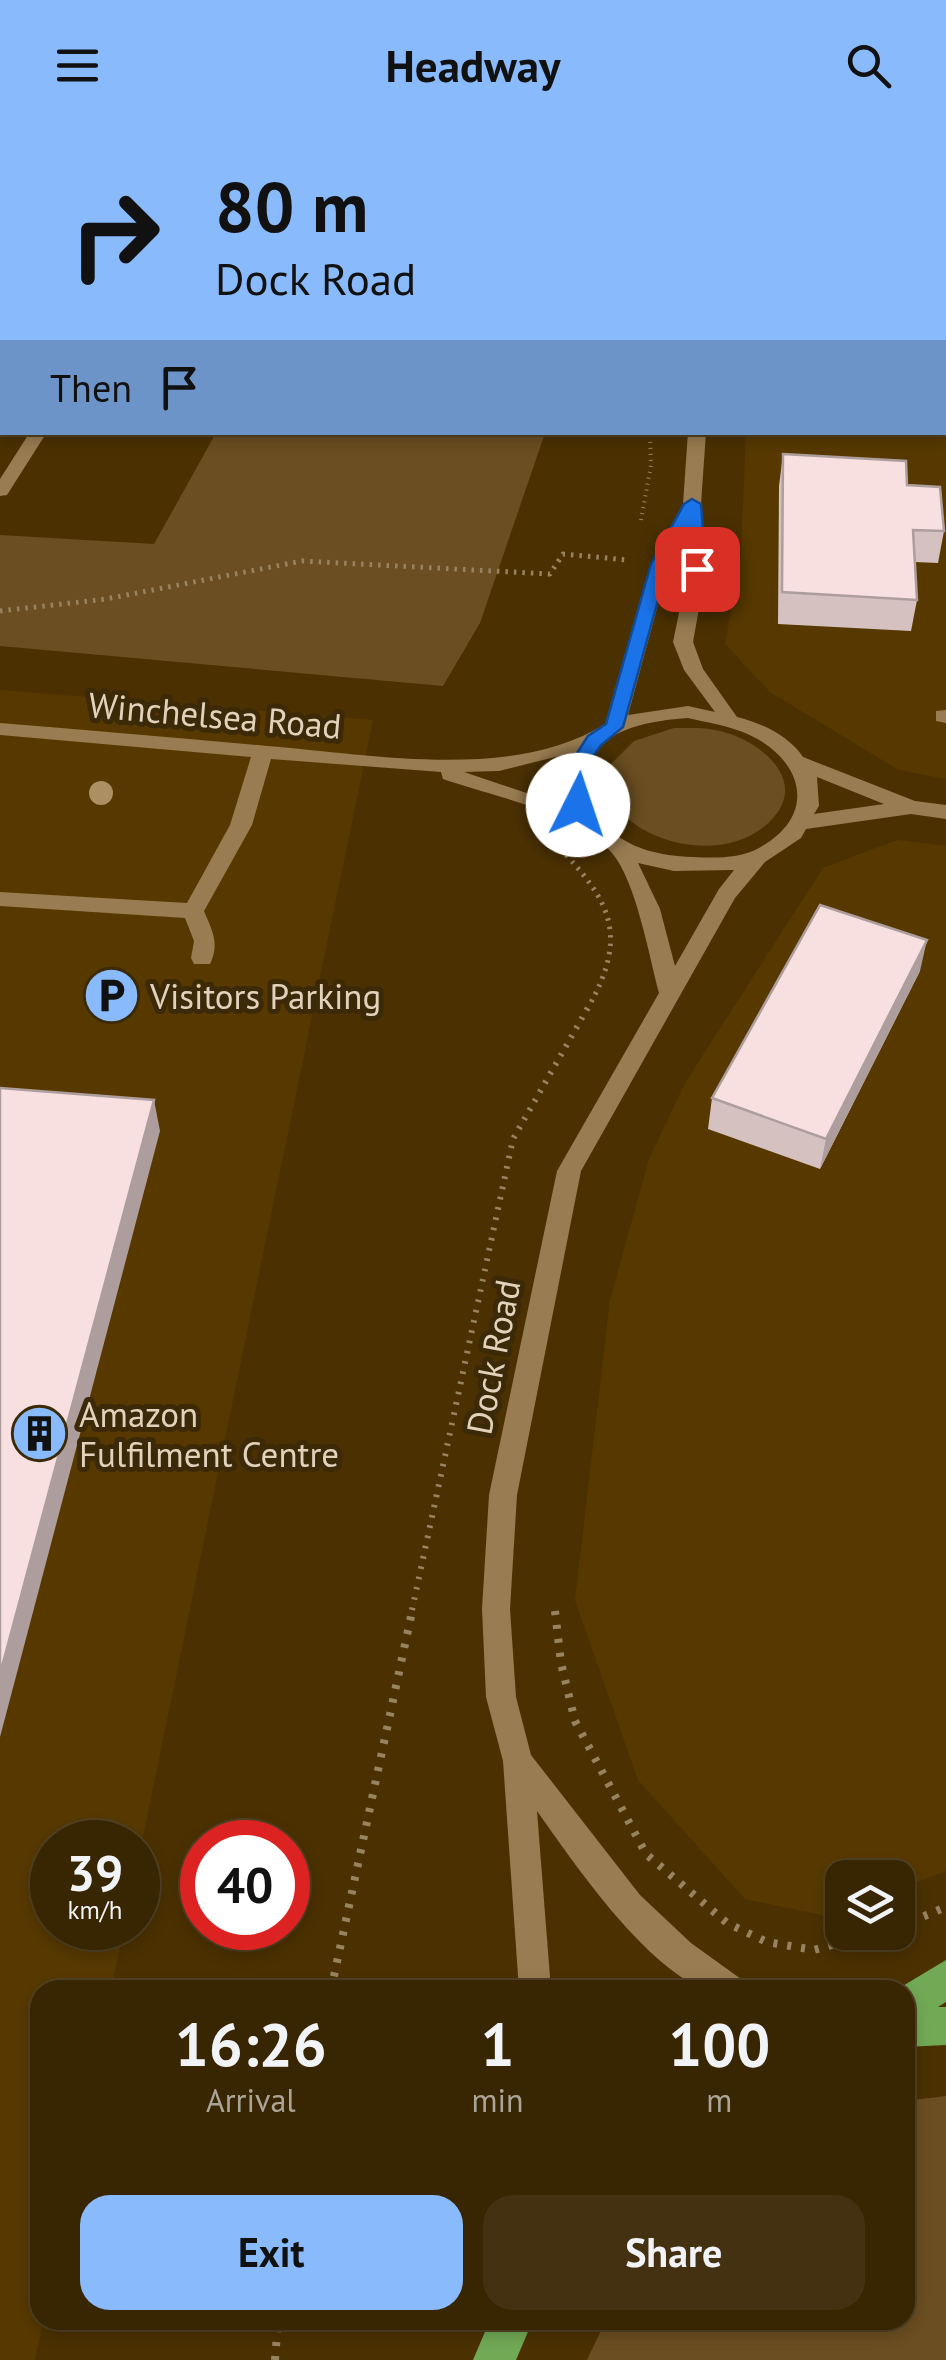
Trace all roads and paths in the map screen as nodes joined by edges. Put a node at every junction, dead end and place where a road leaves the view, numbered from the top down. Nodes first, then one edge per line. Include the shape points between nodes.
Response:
1 (36, 435) edge
2 (650, 435) edge
3 (697, 435) edge
4 (1, 492) edge
5 (692, 504) junction
6 (641, 522) dead end
7 (634, 560) dead end
8 (0, 611) edge
9 (728, 716) junction
10 (614, 727) junction
11 (0, 729) edge
12 (595, 740) junction
13 (263, 751) junction
14 (802, 764) junction
15 (424, 766) junction
16 (911, 807) junction
17 (946, 812) edge
18 (587, 821) junction
19 (802, 823) junction
20 (621, 848) junction
21 (563, 852) dead end
22 (757, 857) junction
23 (0, 898) edge
24 (192, 911) junction
25 (202, 958) dead end
26 (670, 992) junction
27 (555, 1611) dead end
28 (518, 1762) junction
29 (946, 1907) edge
30 (915, 1920) edge
31 (825, 1947) edge
32 (946, 1979) edge
33 (332, 1980) edge
34 (535, 1980) edge
35 (716, 1980) edge
36 (915, 2000) edge
37 (946, 2026) edge
38 (915, 2028) edge
39 (277, 2330) edge
40 (508, 2330) edge
41 (275, 2360) edge
42 (494, 2360) edge

1 - 4 street
2 - 6 path
3 - 5 street
5 - 9 street via 697,569 683,642 694,670
5 - 10 street via 660,564
7 - 8 path via 563,554 550,574 302,561 106,599
9 - 10 street via 649,715
9 - 14 street via 772,735
10 - 12 street
11 - 13 street, Winchelsea Road
12 - 15 street, Winchelsea Road via 499,764
12 - 18 street via 575,770 578,805
13 - 15 street, Winchelsea Road
13 - 24 street via 241,825
14 - 16 street
14 - 19 street via 810,794
15 - 18 street, Winchelsea Road
16 - 17 street
16 - 19 street
18 - 20 street, Dock Road
19 - 22 street, Dock Road
20 - 22 street, Dock Road via 688,866
20 - 26 street, Dock Road via 649,909
21 - 33 path via 597,888 612,943 604,979 513,1138
22 - 26 street, Dock Road via 727,894
23 - 24 street
24 - 25 street via 206,942
26 - 28 street, Dock Road via 570,1171 503,1496 496,1608 500,1697
27 - 31 path via 575,1721 646,1854 727,1923 767,1942
28 - 34 street, Dock Road
28 - 35 street, Dock Road via 642,1919
29 - 30 path
32 - 36 highway
37 - 38 highway
39 - 41 path
40 - 42 highway

